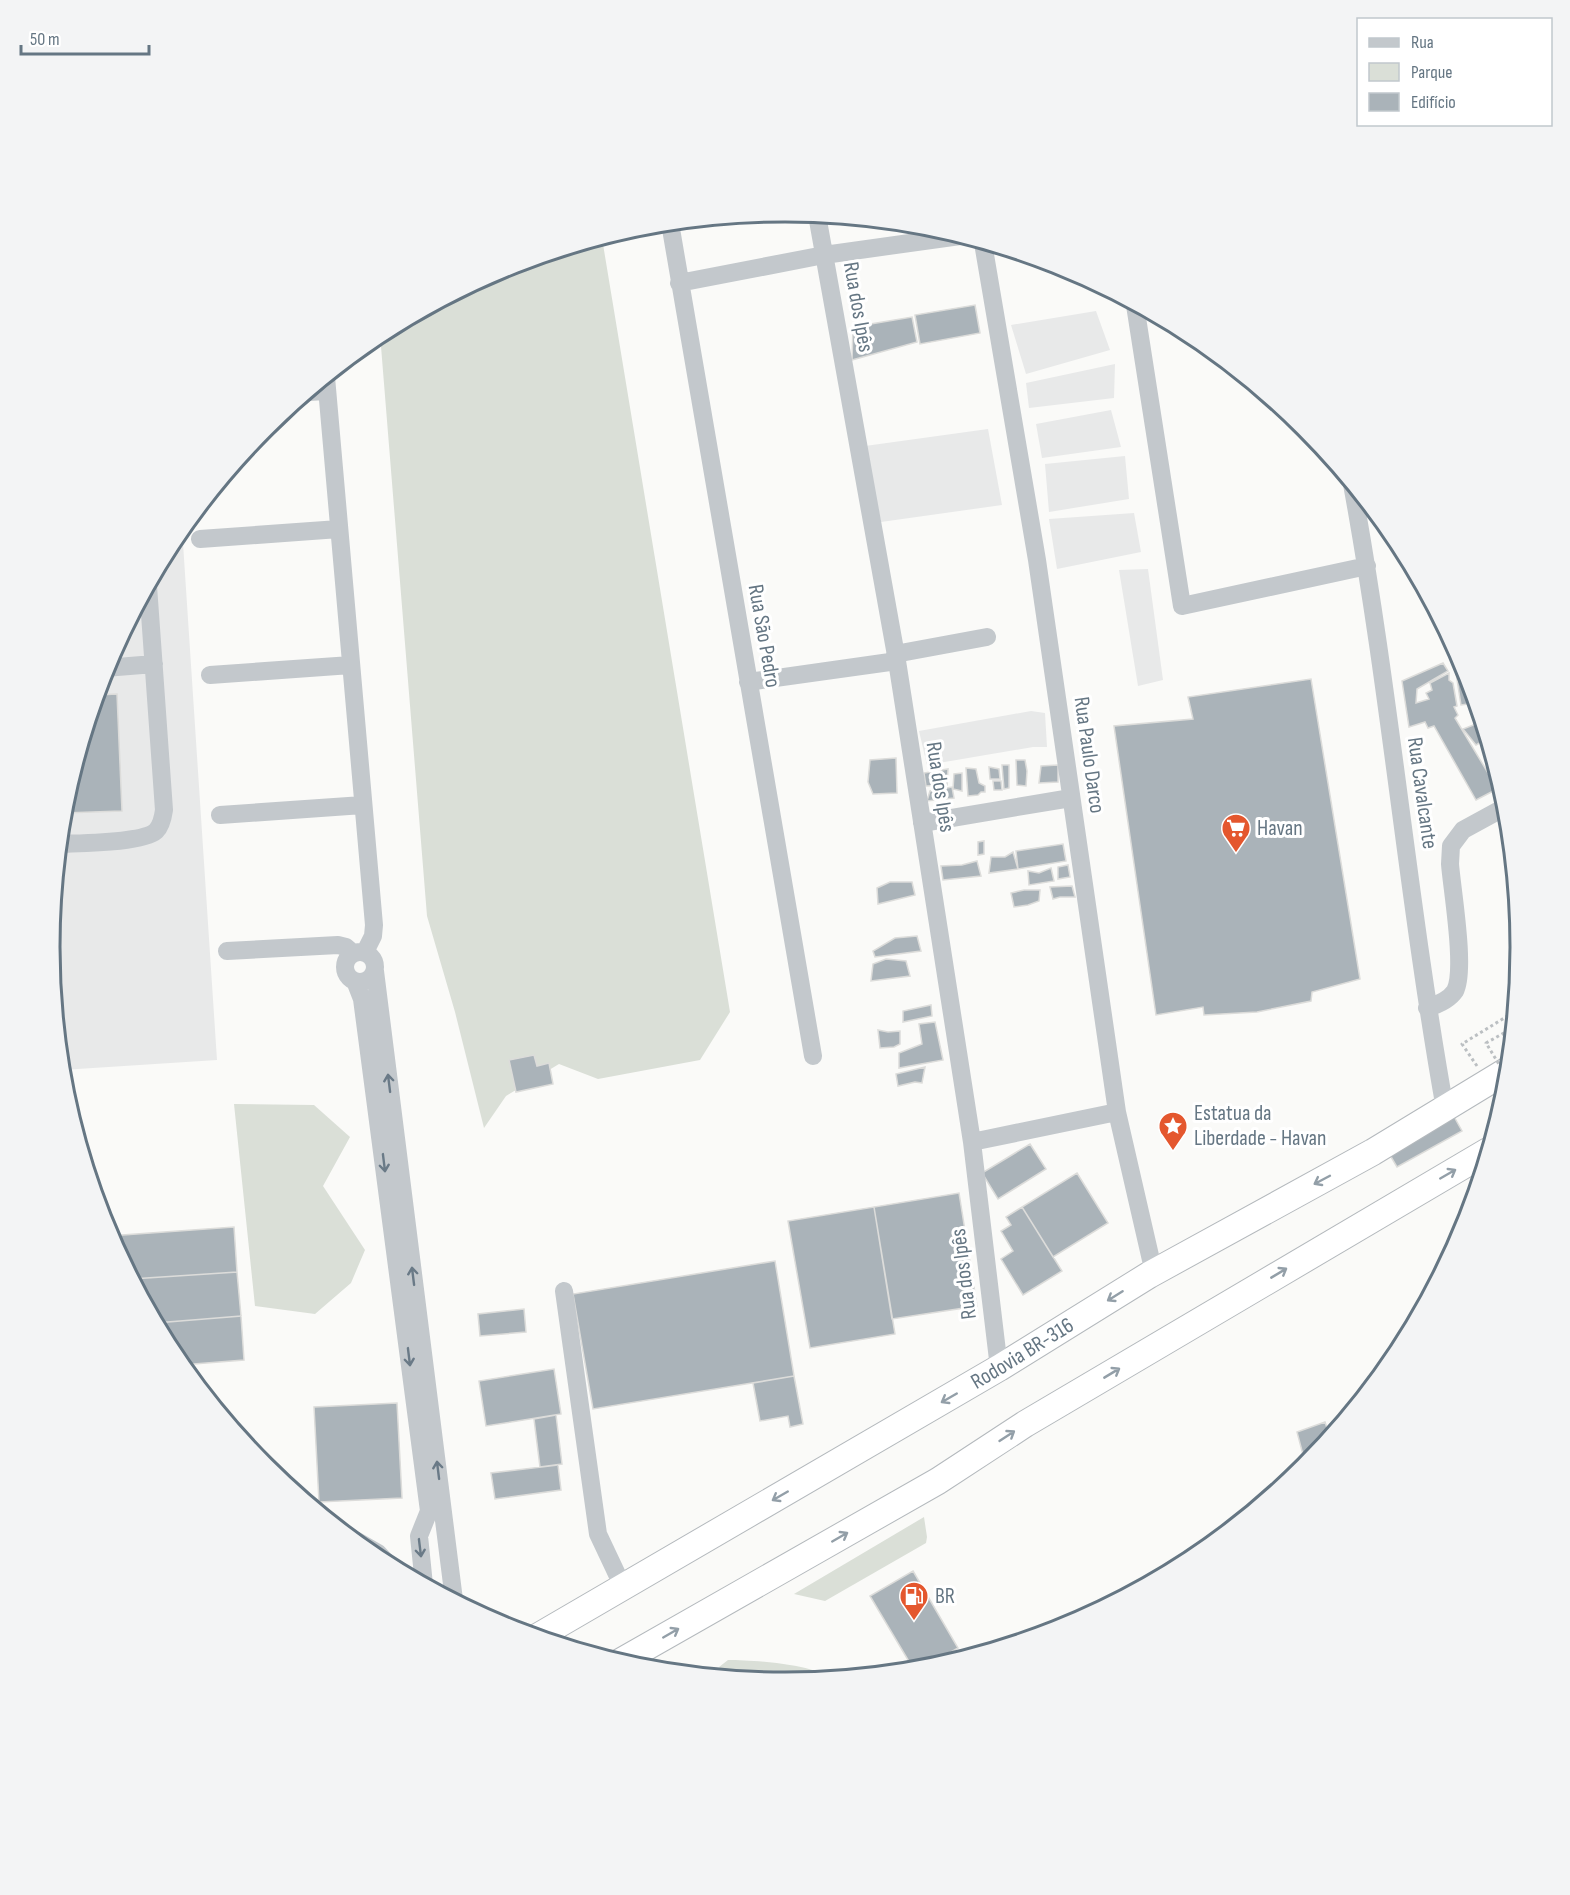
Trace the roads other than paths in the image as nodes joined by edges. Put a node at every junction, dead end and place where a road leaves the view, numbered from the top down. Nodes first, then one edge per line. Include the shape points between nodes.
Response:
1 (819, 223) edge
2 (671, 232) edge
3 (939, 239) edge
4 (983, 250) edge
5 (824, 255) junction
6 (679, 283) junction
7 (1137, 314) edge
8 (327, 386) edge
9 (1355, 500) edge
10 (339, 529) junction
11 (200, 539) dead end
12 (1367, 566) junction
13 (149, 600) edge
14 (987, 637) dead end
15 (896, 658) junction
16 (154, 664) junction
17 (351, 665) junction
18 (116, 667) edge
19 (210, 675) dead end
20 (748, 682) junction
21 (1071, 798) junction
22 (363, 805) junction
23 (1497, 811) edge
24 (220, 815) dead end
25 (922, 823) junction
26 (68, 844) edge
27 (227, 951) dead end
28 (359, 952) junction
29 (375, 971) junction
30 (356, 981) junction
31 (1427, 1008) junction
32 (813, 1056) dead end
33 (1498, 1079) edge
34 (1445, 1109) junction
35 (1117, 1112) junction
36 (972, 1142) junction
37 (1479, 1157) edge
38 (1154, 1273) junction
39 (564, 1291) dead end
40 (999, 1368) junction
41 (436, 1510) junction
42 (423, 1576) edge
43 (623, 1587) junction
44 (447, 1589) edge
45 (546, 1632) edge
46 (631, 1656) edge

1 - 5 street, Rua dos Ipês
2 - 6 street, Rua São Pedro
3 - 5 street
4 - 21 street, Rua Paulo Darco via 1037,560
5 - 6 street
5 - 15 street, Rua dos Ipês
6 - 20 street, Rua São Pedro
7 - 12 street via 1182,606
8 - 10 street
9 - 12 street, Rua Cavalcante
10 - 11 street
10 - 17 street
12 - 31 street, Rua Cavalcante
13 - 16 street
14 - 15 street
15 - 20 street
15 - 25 street, Rua dos Ipês
16 - 18 street
16 - 26 street via 164,810 159,827 147,837 137,839
17 - 19 street
17 - 22 street
20 - 32 street, Rua São Pedro
21 - 25 street
21 - 35 street, Rua Paulo Darco
22 - 24 street
22 - 28 street via 374,925 373,936
23 - 31 street via 1463,830 1451,846 1460,969 1455,991
25 - 36 street, Rua dos Ipês
27 - 28 street via 338,945
28 - 29 street via 374,959
28 - 30 street via 348,957 345,968 350,979
29 - 30 street via 368,980
41 -> 29 street
30 -> 41 street via 362,999
31 - 34 street, Rua Cavalcante
33 - 34 highway, Rodovia BR-316
34 -> 38 highway, Rodovia BR-316
35 - 36 street
35 - 38 street, Rua Paulo Darco
36 - 40 street, Rua dos Ipês
46 -> 37 highway via 938,1481 1025,1424
38 -> 40 highway, Rodovia BR-316
39 - 43 street via 598,1534
40 -> 43 highway, Rodovia BR-316
41 -> 42 street via 419,1536
41 - 44 street
43 - 45 highway, Rodovia BR-316

